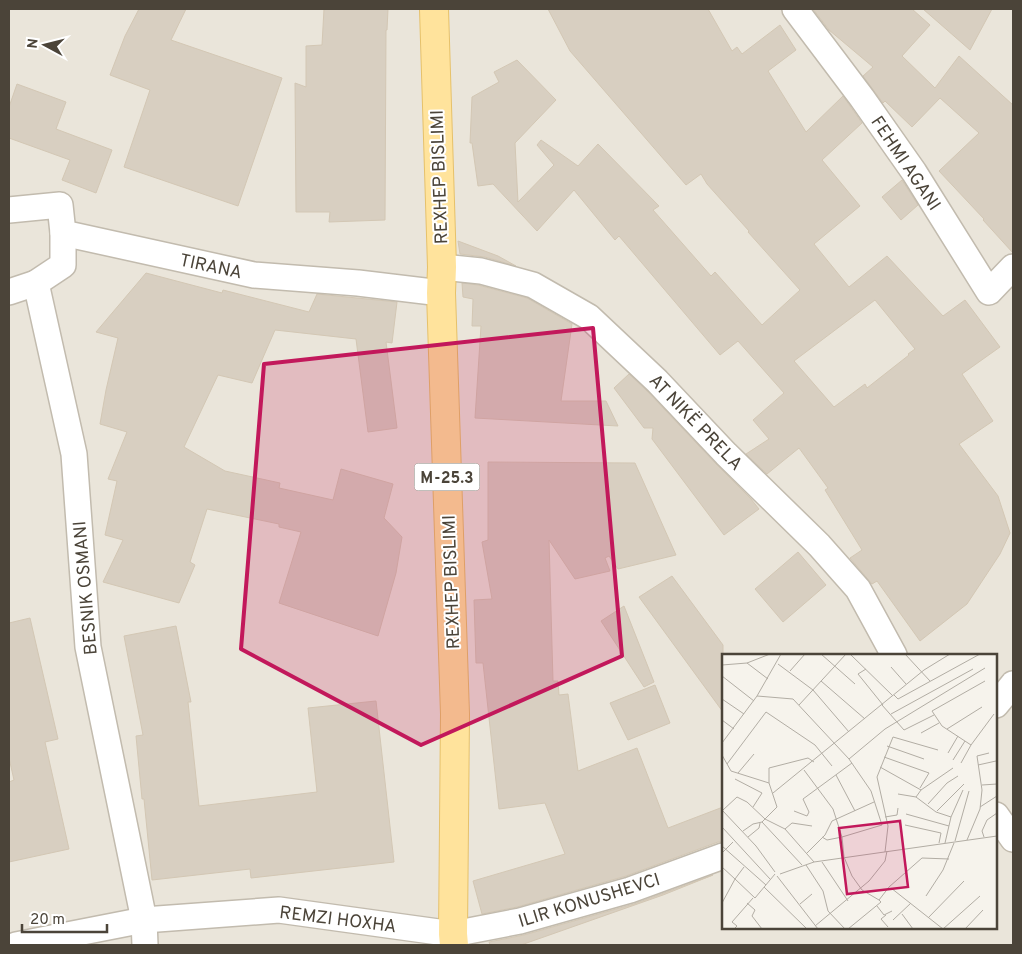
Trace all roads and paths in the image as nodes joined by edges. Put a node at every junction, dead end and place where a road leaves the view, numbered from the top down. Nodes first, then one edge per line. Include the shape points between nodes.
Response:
1 (434, 9) edge
2 (795, 9) edge
3 (9, 210) edge
4 (63, 233) junction
5 (1013, 269) edge
6 (441, 280) junction
7 (36, 283) junction
8 (9, 292) edge
9 (893, 654) edge
10 (1013, 684) edge
11 (997, 704) edge
12 (997, 816) edge
13 (1013, 839) edge
14 (722, 856) edge
15 (144, 920) junction
16 (453, 940) edge
17 (16, 945) edge
18 (145, 945) edge

1 - 6 main road, REXHEP BISLIMI / M-25.3
2 - 5 street, FEHMI AGANI via 914,172 989,292
3 - 4 street via 60,205
4 - 6 street, TIRANA via 254,276 358,283
4 - 7 street via 63,265
6 - 9 street, AT NIKË PRELA via 482,270 534,285 589,317 819,545 858,589
6 - 16 main road, REXHEP BISLIMI / M-25.3 via 455,714
7 - 8 street
7 - 15 street, BESNIK OSMANI via 74,454 88,646
10 - 11 street
12 - 13 street
14 - 16 street, ILIR KONUSHEVCI via 630,890
15 - 16 street, REMZI HOXHA via 279,910
15 - 17 street, REMZI HOXHA
15 - 18 street, BESNIK OSMANI

